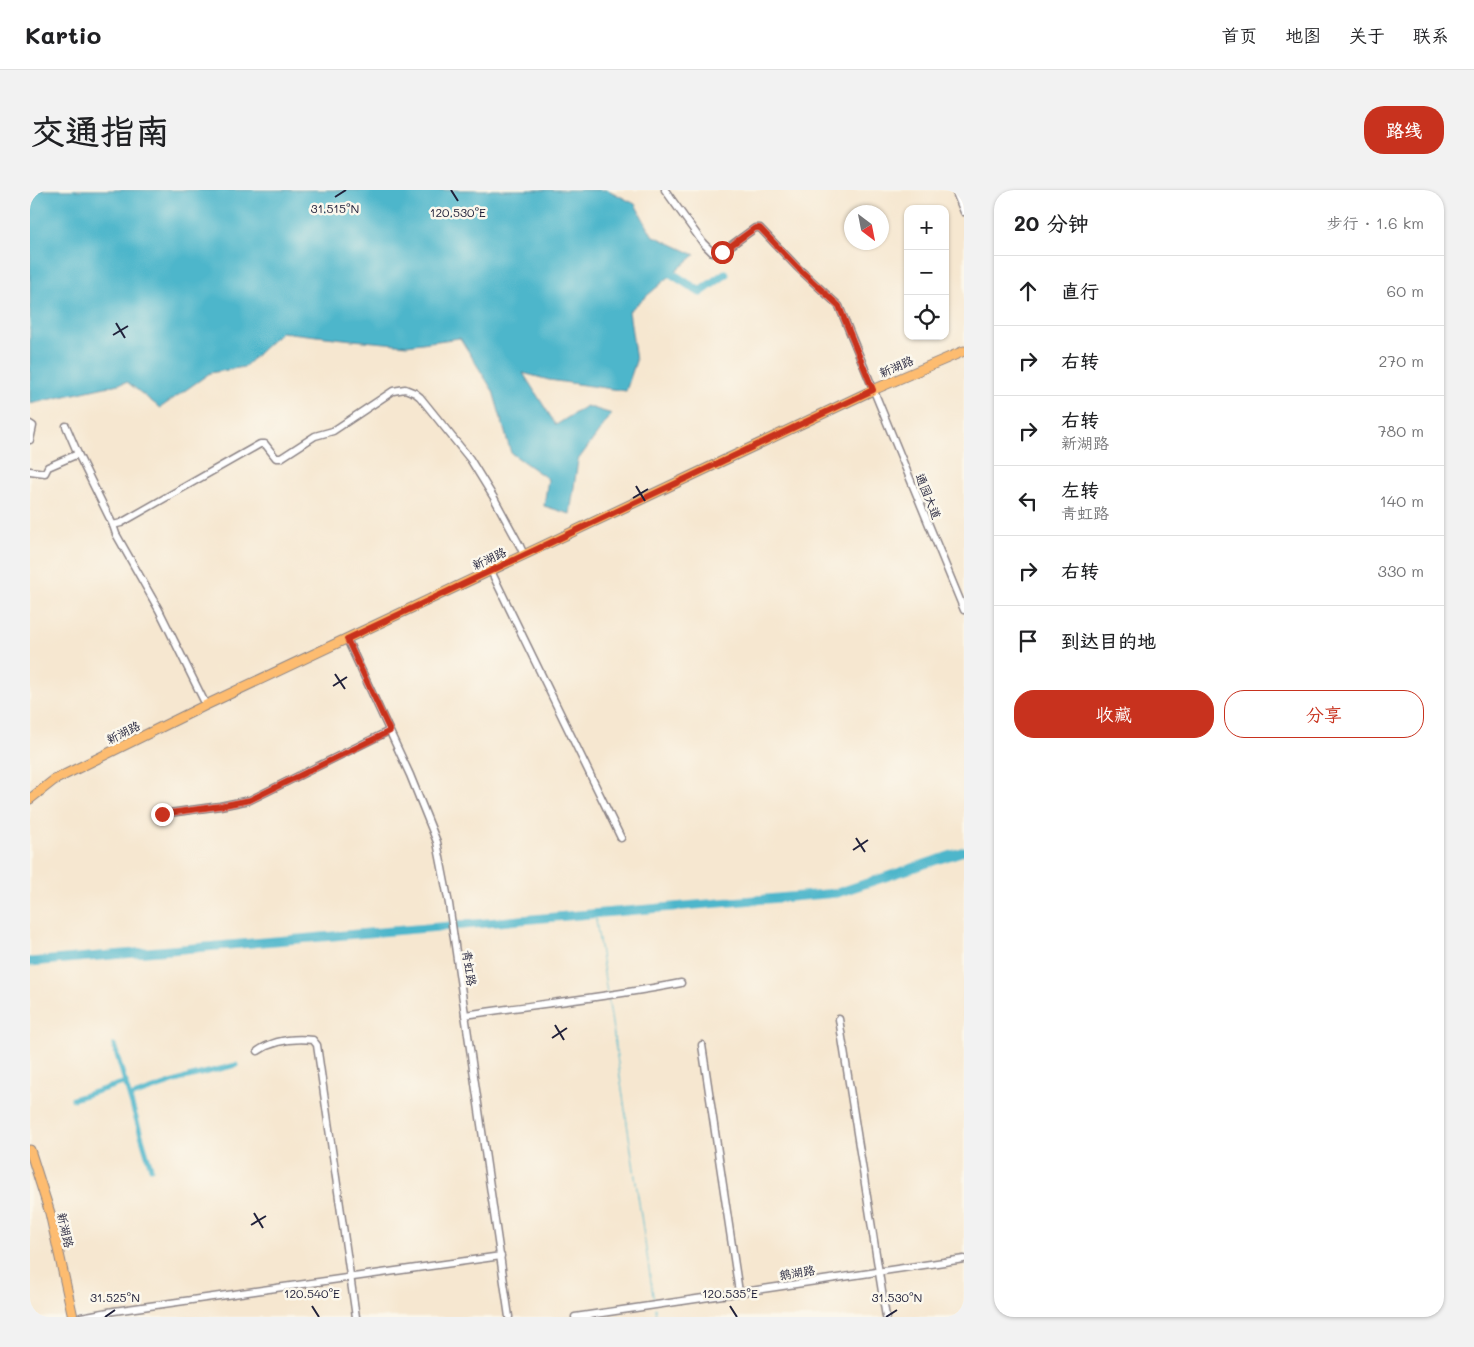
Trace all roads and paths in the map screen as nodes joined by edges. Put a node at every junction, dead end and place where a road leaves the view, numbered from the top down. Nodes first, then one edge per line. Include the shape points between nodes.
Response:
1 (665, 190) edge
2 (955, 190) edge
3 (964, 212) edge
4 (964, 351) edge
5 (873, 390) junction
6 (30, 424) edge
7 (66, 426) dead end
8 (30, 440) edge
9 (78, 454) junction
10 (30, 471) edge
11 (113, 525) junction
12 (524, 555) junction
13 (491, 571) junction
14 (964, 610) edge
15 (347, 639) junction
16 (206, 705) junction
17 (390, 731) junction
18 (30, 799) edge
19 (162, 814) dead end
20 (621, 838) dead end
21 (681, 984) dead end
22 (465, 1015) junction
23 (838, 1019) dead end
24 (702, 1045) dead end
25 (258, 1050) dead end
26 (30, 1150) edge
27 (500, 1256) junction
28 (964, 1259) edge
29 (878, 1272) junction
30 (350, 1278) junction
31 (739, 1292) junction
32 (73, 1317) edge
33 (80, 1317) edge
34 (356, 1317) edge
35 (509, 1317) edge
36 (575, 1317) edge
37 (886, 1317) edge

1 - 5 street, 通园大道 via 712,252 722,252 755,228 760,228 839,306
2 - 3 street
4 - 5 main road, 新湖路
5 - 12 main road, 新湖路
5 - 14 street, 通园大道
6 - 8 street via 33,426
7 - 9 street
9 - 10 street via 48,467 45,472
9 - 11 street
11 - 12 street via 260,444 265,444 276,458 280,458 315,436 333,431 393,391 406,389 420,398 470,459
11 - 16 street
12 - 13 main road, 新湖路
13 - 15 main road, 新湖路
13 - 20 street
15 - 16 main road, 新湖路
15 - 17 street, 青虹路
16 - 18 main road, 新湖路 via 54,780
17 - 19 street via 250,800
17 - 22 street, 青虹路 via 437,842
21 - 22 street
22 - 27 street, 青虹路
23 - 29 street
24 - 31 street
25 - 30 street via 284,1040 313,1040 317,1045
26 - 32 main road, 新湖路 via 50,1212
27 - 30 street
27 - 35 street, 青虹路
28 - 29 street, 鹅湖路
29 - 31 street, 鹅湖路
29 - 37 street
30 - 33 street
30 - 34 street
31 - 36 street, 鹅湖路

